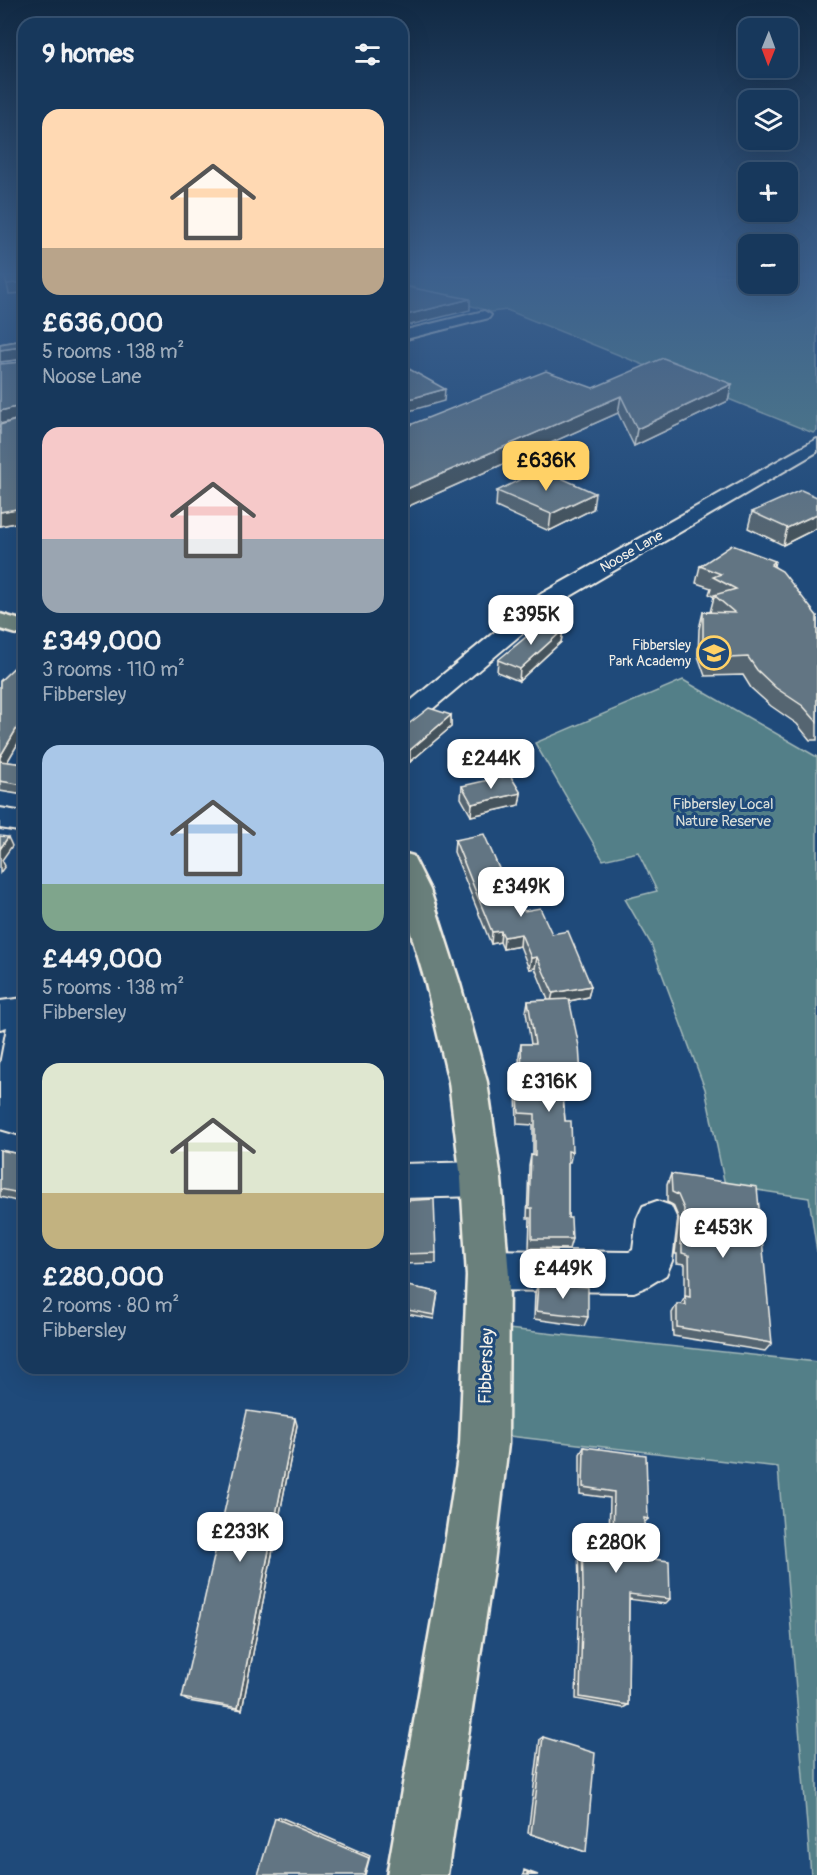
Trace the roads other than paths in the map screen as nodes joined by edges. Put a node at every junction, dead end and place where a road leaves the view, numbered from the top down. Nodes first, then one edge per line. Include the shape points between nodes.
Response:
1 (817, 444) edge
2 (0, 621) edge
3 (18, 628) edge
4 (408, 716) edge
5 (0, 818) edge
6 (18, 821) edge
7 (408, 877) edge
8 (18, 1012) edge
9 (0, 1015) edge
10 (18, 1069) edge
11 (11, 1117) edge
12 (481, 1179) junction
13 (408, 1181) edge
14 (657, 1219) dead end
15 (487, 1273) junction
16 (417, 1875) edge

1 - 4 street, Noose Lane via 549,599
2 - 3 main road
5 - 6 street
7 - 12 main road, Fibbersley via 443,984 468,1082
8 - 9 street
10 - 11 street
12 - 13 street
12 - 15 main road, Fibbersley
14 - 15 street via 652,1261 634,1272
15 - 16 main road, Fibbersley via 484,1444

